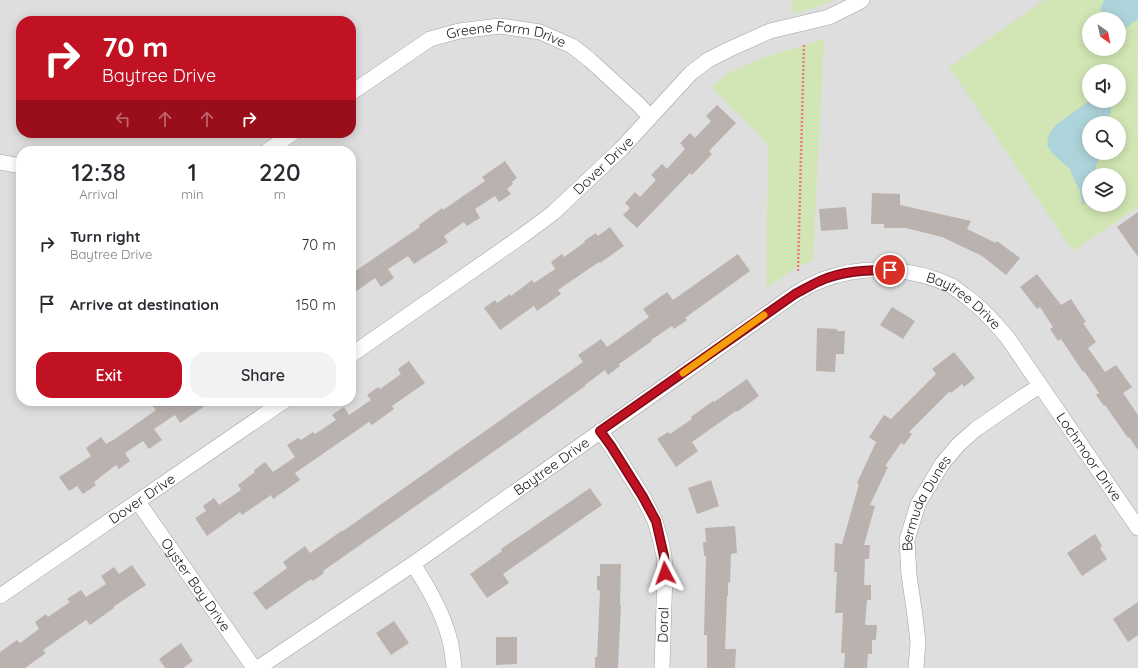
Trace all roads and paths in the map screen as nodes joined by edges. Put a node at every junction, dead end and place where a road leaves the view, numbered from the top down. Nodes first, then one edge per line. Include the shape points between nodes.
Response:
1 (862, 0) edge
2 (804, 43) dead end
3 (356, 90) edge
4 (650, 117) junction
5 (286, 138) edge
6 (274, 146) edge
7 (0, 162) edge
8 (16, 165) edge
9 (798, 271) dead end
10 (356, 352) edge
11 (1040, 386) junction
12 (277, 406) edge
13 (600, 431) junction
14 (138, 502) junction
15 (1138, 528) edge
16 (412, 564) junction
17 (2, 590) edge
18 (254, 668) edge
19 (258, 668) edge
20 (454, 668) edge
21 (662, 668) edge
22 (916, 668) edge

1 - 4 street, Dover Drive via 829,17 770,32 708,60 691,73
2 - 9 path
3 - 4 street, Greene Farm Drive via 430,39 459,31 500,26 540,32 572,46
4 - 10 street, Dover Drive via 622,148 553,213
5 - 6 street
7 - 8 street
11 - 13 street, Baytree Drive via 994,321 975,302 953,287 912,273 867,270 821,280 795,294
11 - 15 street, Lochmoor Drive
11 - 22 street, Bermuda Dunes via 976,429 958,445 942,464 918,504 907,540 908,574 918,642
12 - 14 street, Dover Drive
13 - 16 street, Baytree Drive
13 - 21 street, Doral via 656,521 665,573
14 - 17 street, Dover Drive
14 - 18 street, Oyster Bay Drive
16 - 19 street, Baytree Drive
16 - 20 street via 441,612 450,638

